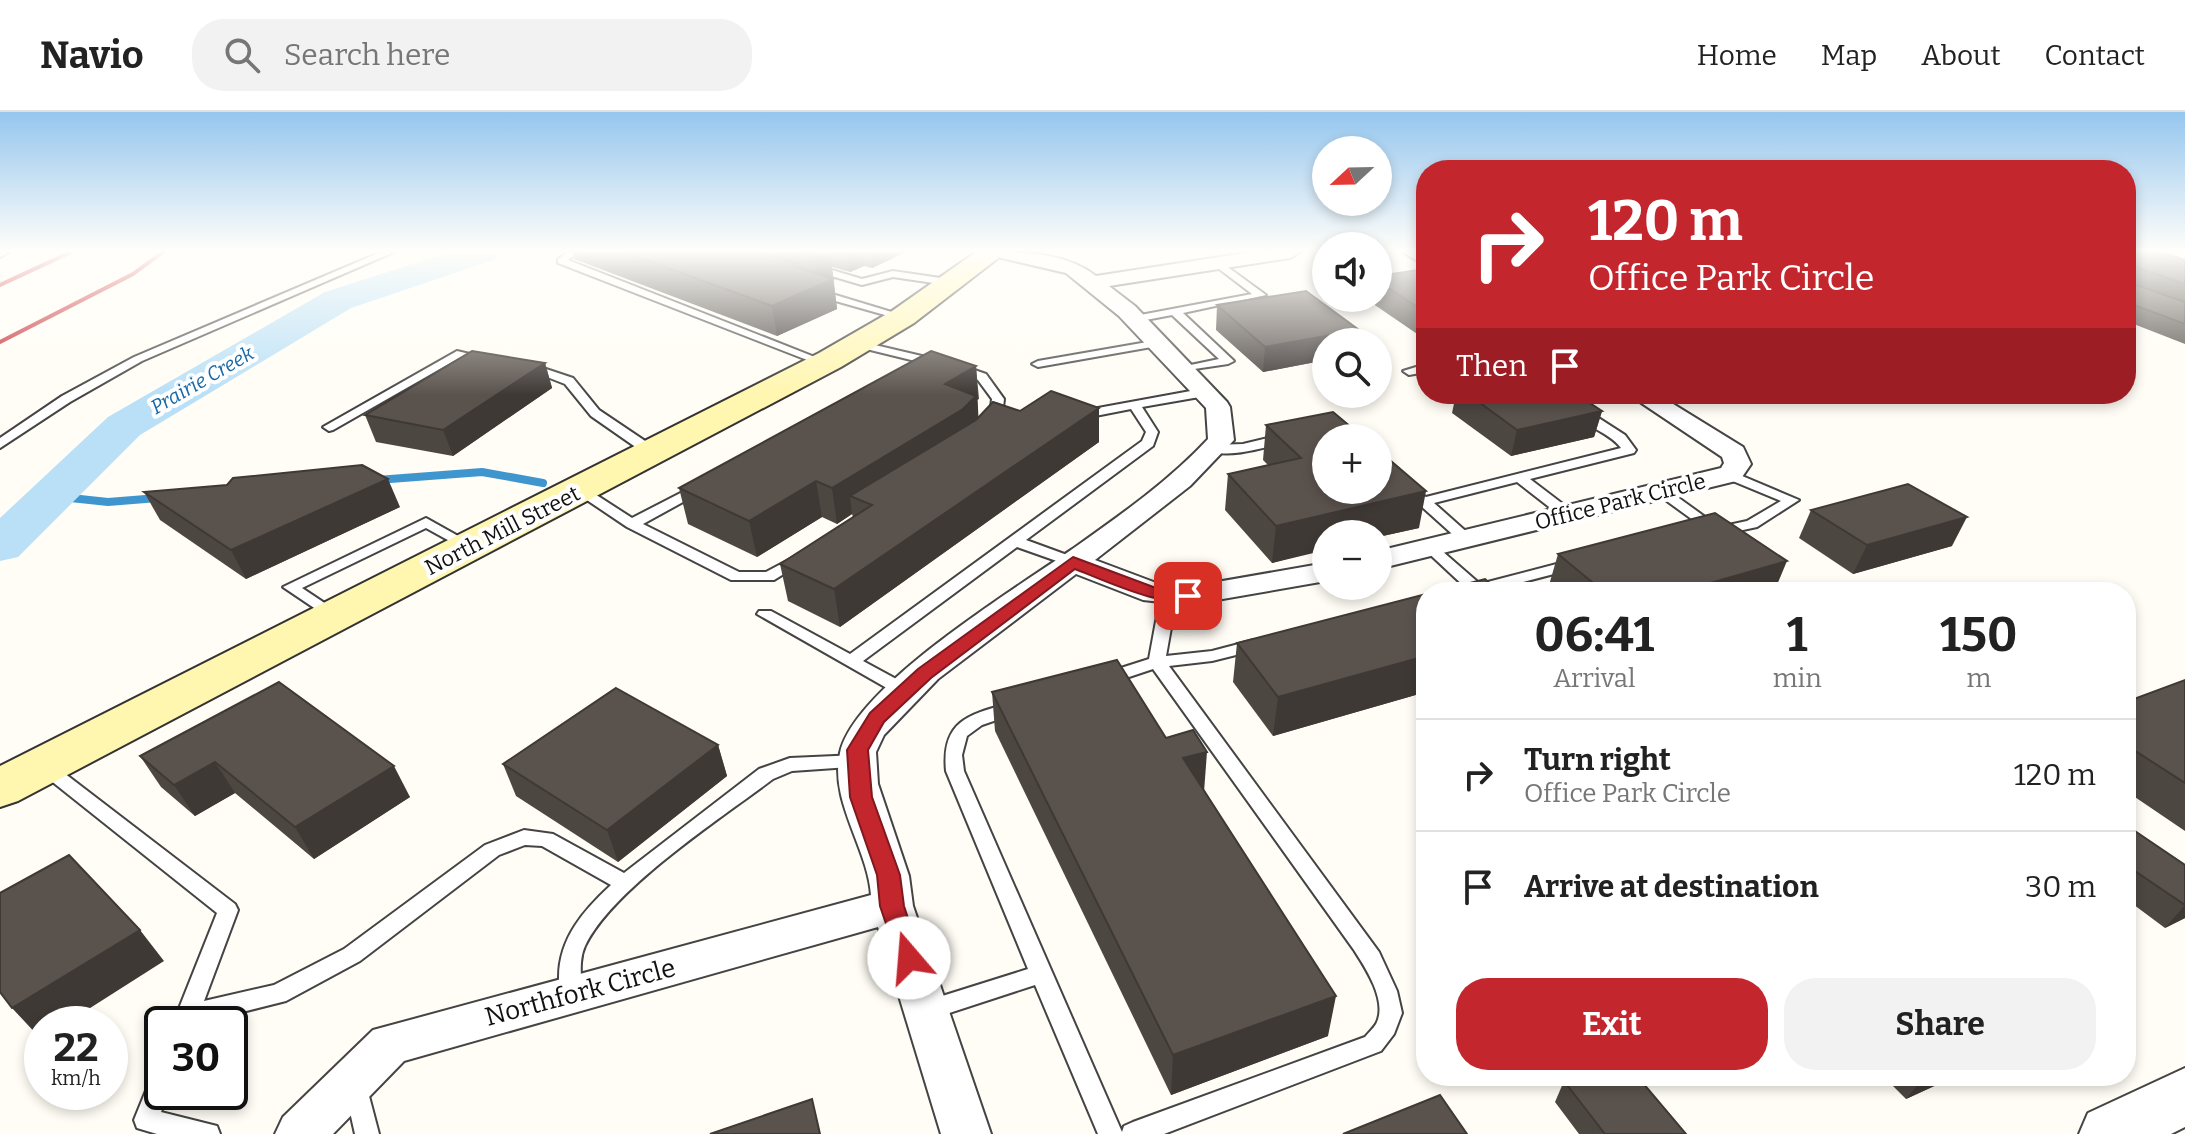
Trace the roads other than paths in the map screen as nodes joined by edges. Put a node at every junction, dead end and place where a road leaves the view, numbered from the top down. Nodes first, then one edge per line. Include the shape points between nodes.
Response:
1 (277, 300) edge
2 (661, 300) edge
3 (844, 300) edge
4 (929, 300) edge
5 (1111, 300) edge
6 (1235, 300) edge
7 (1174, 311) junction
8 (903, 317) junction
9 (1135, 319) junction
10 (1159, 343) junction
11 (858, 344) junction
12 (498, 361) edge
13 (930, 361) junction
14 (512, 363) edge
15 (824, 363) junction
16 (1038, 364) dead end
17 (916, 368) edge
18 (1416, 370) edge
19 (1409, 371) dead end
20 (1196, 381) junction
21 (1575, 404) edge
22 (1664, 404) edge
23 (1134, 405) junction
24 (1074, 416) edge
25 (329, 427) dead end
26 (988, 432) edge
27 (1297, 437) edge
28 (0, 444) edge
29 (1214, 449) junction
30 (652, 452) junction
31 (1728, 474) junction
32 (1520, 478) junction
33 (714, 479) edge
34 (579, 490) junction
35 (1660, 491) junction
36 (1567, 514) junction
37 (632, 524) junction
38 (1465, 538) junction
39 (1015, 541) junction
40 (469, 546) junction
41 (1429, 547) junction
42 (810, 551) edge
43 (1392, 556) edge
44 (1073, 562) junction
45 (1584, 562) edge
46 (1312, 575) edge
47 (1463, 582) edge
48 (1507, 582) edge
49 (1169, 594) junction
50 (765, 614) dead end
51 (335, 617) junction
52 (1273, 641) edge
53 (851, 661) junction
54 (1157, 662) junction
55 (1085, 685) edge
56 (905, 691) junction
57 (1026, 704) edge
58 (858, 761) junction
59 (42, 767) junction
60 (0, 788) edge
61 (626, 884) junction
62 (892, 906) junction
63 (1041, 974) junction
64 (570, 995) junction
65 (191, 1006) edge
66 (234, 1006) edge
67 (926, 1011) junction
68 (355, 1079) junction
69 (2185, 1096) edge
70 (150, 1110) edge
71 (2115, 1133) edge
72 (208, 1134) edge
73 (300, 1134) edge
74 (367, 1134) edge
75 (966, 1134) edge
76 (1110, 1134) edge
77 (1133, 1134) edge

1 - 28 lane via 138,359
2 - 15 lane
3 - 8 lane
4 - 8 main road, North Mill Street
5 - 9 street
6 - 7 lane
7 - 9 lane
7 - 20 lane via 1228,361
8 - 11 main road, North Mill Street
9 - 10 street
10 - 16 lane
10 - 20 street
11 - 13 lane
11 - 15 main road, North Mill Street
12 - 25 lane via 457,354
13 - 17 lane
13 - 26 lane via 982,377 998,399 996,423
14 - 30 lane via 569,381 595,413
15 - 30 main road, North Mill Street
18 - 19 lane
20 - 23 lane
20 - 29 street via 1218,407 1221,440
21 - 32 lane via 1629,450
22 - 31 street, Office Park Circle via 1734,453 1738,464
23 - 24 lane
23 - 39 lane via 1152,432 1148,443
27 - 29 lane
29 - 44 street
30 - 34 main road, North Mill Street
31 - 35 street, Office Park Circle
31 - 35 lane via 1792,500 1752,524 1709,533
32 - 36 lane
32 - 38 lane via 1417,497
33 - 37 lane
34 - 37 lane
34 - 40 main road, North Mill Street
35 - 36 street, Office Park Circle
36 - 38 street, Office Park Circle
37 - 42 lane via 736,577 769,577
38 - 41 street, Office Park Circle
39 - 44 lane
39 - 53 lane
40 - 51 main road, North Mill Street
40 - 51 lane via 426,522 291,587
41 - 43 street, Office Park Circle
41 - 47 lane
44 - 49 street
44 - 56 street
45 - 48 lane
46 - 49 street via 1233,590
49 - 54 lane
50 - 53 lane
51 - 59 main road, North Mill Street
52 - 54 lane
53 - 56 lane
54 - 55 lane
54 - 77 lane via 1356,939 1385,986 1391,1011 1386,1030 1373,1044
56 - 58 street via 877,717 858,750
57 - 63 lane via 964,727 951,751
58 - 61 lane via 790,765 766,774
58 - 62 street via 861,797 888,875
59 - 60 main road, North Mill Street
59 - 65 lane via 228,910
61 - 64 lane via 582,929 572,949
61 - 66 lane via 546,839 524,837 492,850 352,955 278,994
62 - 64 street, Northfork Circle
62 - 67 street
63 - 67 lane
63 - 76 lane
64 - 68 street, Northfork Circle via 389,1045
67 - 75 street
68 - 73 street, Northfork Circle
68 - 74 lane
69 - 71 street
70 - 72 lane via 146,1120

